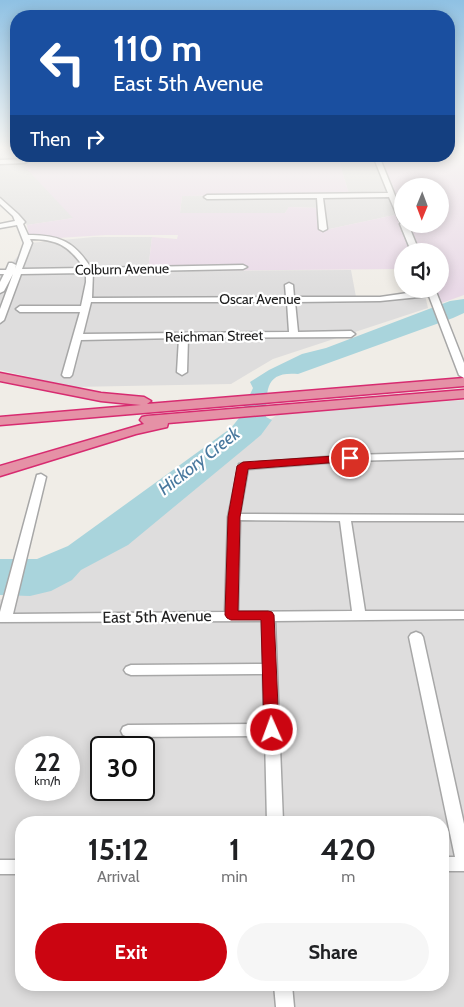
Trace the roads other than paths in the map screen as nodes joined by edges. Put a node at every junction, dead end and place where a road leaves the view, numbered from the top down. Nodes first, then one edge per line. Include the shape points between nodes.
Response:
1 (320, 196) joint
2 (207, 197) dead end
3 (0, 200) edge
4 (21, 222) junction
5 (0, 226) edge
6 (323, 229) dead end
7 (25, 238) junction
8 (243, 268) dead end
9 (88, 269) junction
10 (13, 271) junction
11 (0, 272) edge
12 (289, 286) dead end
13 (0, 292) edge
14 (394, 297) edge
15 (435, 298) edge
16 (290, 299) junction
17 (85, 304) junction
18 (20, 309) dead end
19 (0, 320) edge
20 (351, 334) dead end
21 (294, 335) junction
22 (184, 336) junction
23 (77, 337) junction
24 (182, 372) dead end
25 (67, 375) dead end
26 (464, 375) edge
27 (3, 376) edge
28 (464, 382) edge
29 (435, 391) junction
30 (464, 394) edge
31 (214, 409) junction
32 (0, 421) edge
33 (0, 432) edge
34 (464, 455) edge
35 (0, 471) edge
36 (41, 477) dead end
37 (234, 517) junction
38 (345, 518) junction
39 (464, 518) edge
40 (231, 615) junction
41 (268, 615) junction
42 (359, 615) junction
43 (464, 615) edge
44 (3, 618) edge
45 (416, 637) dead end
46 (269, 669) junction
47 (132, 670) dead end
48 (272, 730) junction
49 (128, 731) dead end
50 (275, 816) edge
51 (464, 862) edge
52 (449, 863) edge
53 (0, 867) edge
54 (15, 867) edge
55 (283, 991) edge
56 (284, 1007) edge

1 - 2 street
1 - 6 street
3 - 4 street
4 - 5 street
4 - 7 street
7 - 9 street via 55,238 64,242
7 - 10 street
8 - 9 street, Colburn Avenue
9 - 10 street, Colburn Avenue
9 - 17 street via 90,275
10 - 11 street, Colburn Avenue
10 - 13 street
10 - 19 street
12 - 16 street
14 - 16 street, Oscar Avenue
15 - 26 street
16 - 17 street, Oscar Avenue
16 - 21 street
17 - 18 street, Oscar Avenue
17 - 23 street
20 - 21 street, Reichman Street
21 - 22 street, Reichman Street
22 - 23 street, Reichman Street
22 - 24 street
23 - 25 street
27 - 31 highway via 101,398
28 - 29 highway
29 - 30 highway
29 - 31 highway
31 - 32 highway
31 - 33 highway
31 - 35 highway
34 - 37 street via 350,458 243,466
36 - 44 street via 22,558
37 - 38 street
37 - 40 street
38 - 39 street
38 - 42 street
40 - 41 street, East 5th Avenue
40 - 44 street, East 5th Avenue
41 - 42 street, East 5th Avenue
41 - 46 street
42 - 43 street, East 5th Avenue
45 - 51 street
46 - 47 street
46 - 48 street
48 - 49 street
48 - 50 street
51 - 52 street
53 - 54 street
55 - 56 street

